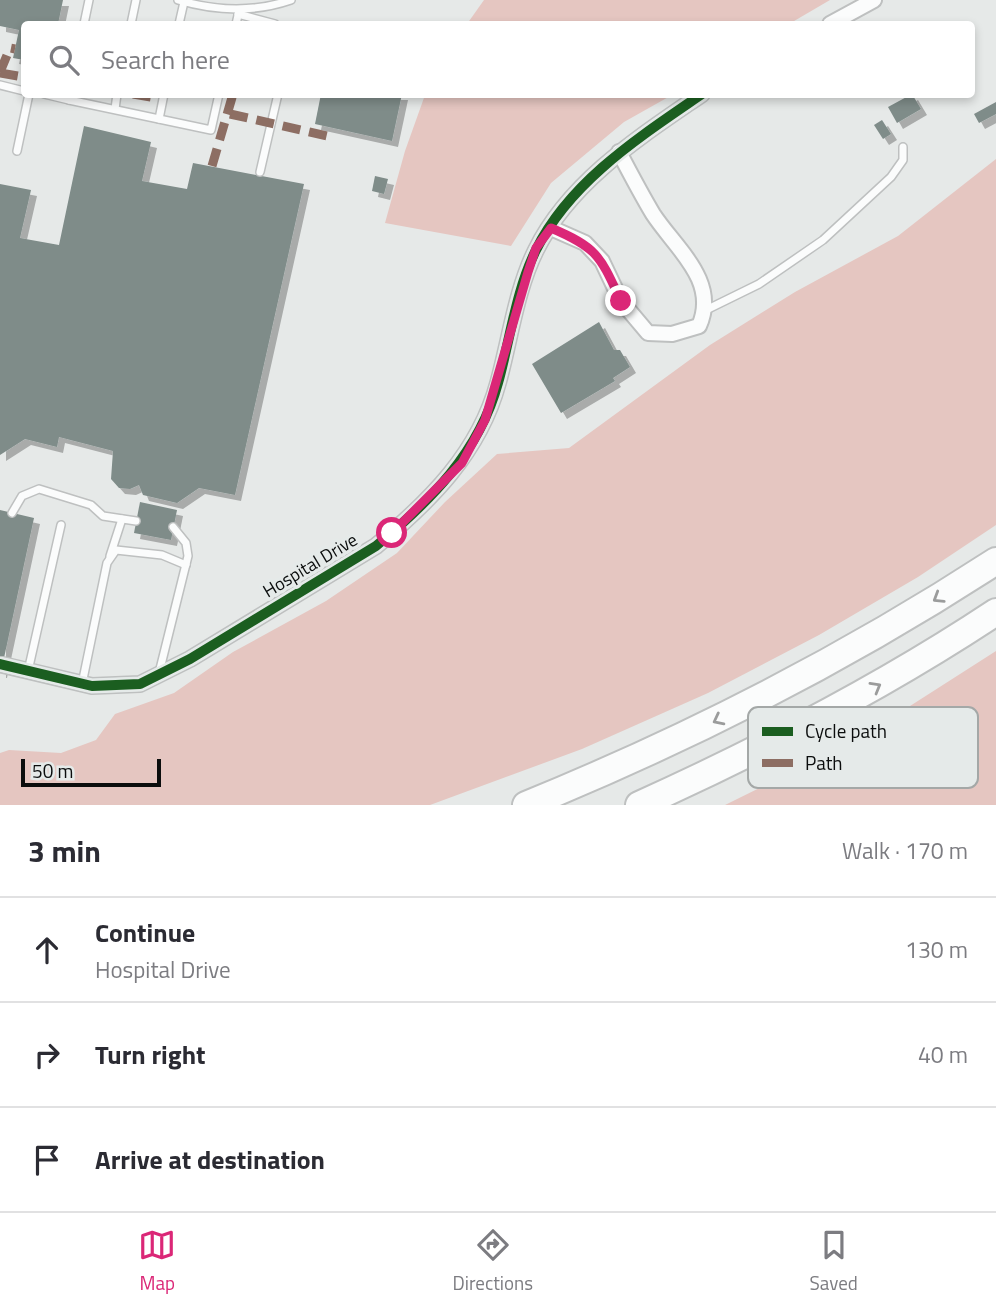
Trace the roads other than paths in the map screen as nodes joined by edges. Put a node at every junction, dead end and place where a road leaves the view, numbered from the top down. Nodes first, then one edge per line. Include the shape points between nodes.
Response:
1 (89, 0) edge
2 (136, 0) edge
3 (291, 0) edge
4 (874, 0) edge
5 (181, 1) edge
6 (239, 12) junction
7 (85, 21) edge
8 (132, 21) edge
9 (179, 21) edge
10 (237, 21) edge
11 (266, 21) edge
12 (836, 21) edge
13 (0, 85) edge
14 (21, 89) edge
15 (28, 98) edge
16 (74, 98) edge
17 (116, 98) edge
18 (163, 98) edge
19 (218, 98) edge
20 (277, 98) edge
21 (696, 98) edge
22 (115, 109) junction
23 (159, 119) junction
24 (903, 147) dead end
25 (17, 151) dead end
26 (619, 152) junction
27 (260, 172) dead end
28 (551, 228) junction
29 (706, 310) junction
30 (12, 513) dead end
31 (122, 519) junction
32 (136, 521) dead end
33 (61, 525) dead end
34 (173, 527) dead end
35 (996, 561) edge
36 (107, 563) junction
37 (186, 565) junction
38 (996, 612) edge
39 (3, 665) dead end
40 (28, 671) junction
41 (158, 677) junction
42 (82, 684) junction
43 (841, 707) edge
44 (748, 752) edge
45 (526, 805) edge
46 (639, 805) edge

1 - 7 lane
2 - 8 lane
3 - 6 lane
4 - 12 street
5 - 6 lane
5 - 9 lane
6 - 10 lane
6 - 11 lane
13 - 14 lane
15 - 25 lane
16 - 22 lane
17 - 22 lane
18 - 23 lane
19 - 23 lane via 211,130
20 - 27 lane
21 - 26 street, Hospital Drive
22 - 23 lane
24 - 29 lane via 903,160 891,177 823,240 759,284
26 - 28 street, Hospital Drive via 580,189
26 - 29 street via 654,215 696,268
28 - 29 street via 586,243 602,261 621,301 648,333 672,334 699,327
28 - 41 street, Hospital Drive via 536,248 497,386 462,463 376,546
30 - 31 lane via 22,496 39,489 92,505 103,516
31 - 32 lane
31 - 36 lane
33 - 40 lane
34 - 37 lane via 186,543
35 -> 45 highway via 812,672 713,723
36 - 37 lane via 116,550 162,555
36 - 42 lane
37 - 41 lane
43 -> 38 highway
39 - 40 street, Hospital Drive
40 - 42 street, Hospital Drive
41 - 42 street, Hospital Drive via 118,686
46 -> 44 highway

